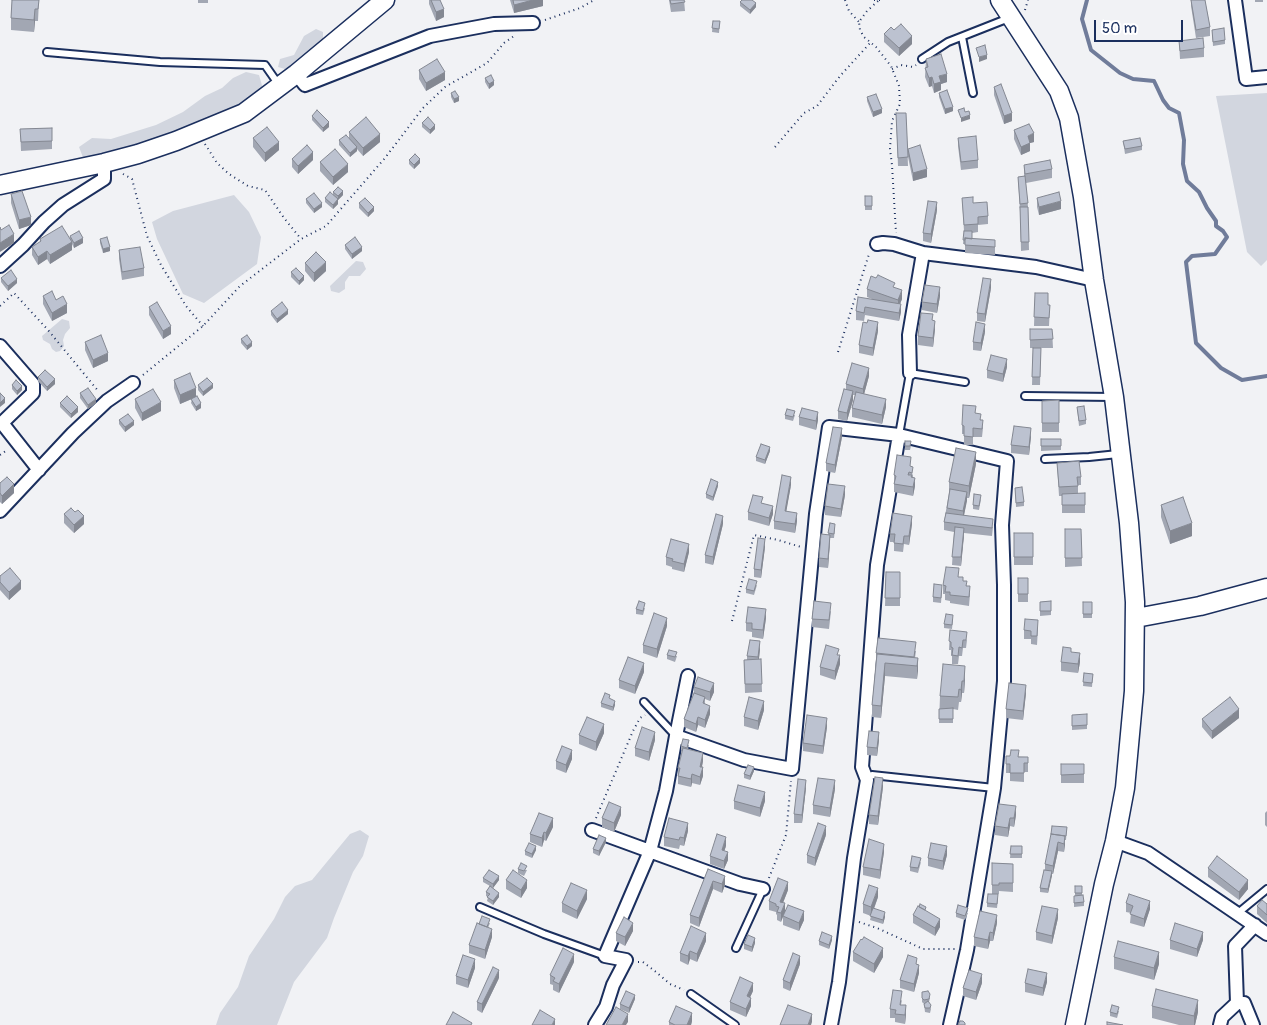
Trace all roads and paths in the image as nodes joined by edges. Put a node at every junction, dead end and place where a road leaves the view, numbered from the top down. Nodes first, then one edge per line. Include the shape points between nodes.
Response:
1 (594, 0) edge
2 (845, 0) edge
3 (874, 0) edge
4 (879, 0) edge
5 (1000, 0) edge
6 (1235, 0) edge
7 (380, 2) edge
8 (1013, 17) junction
9 (859, 22) junction
10 (533, 23) junction
11 (962, 37) junction
12 (871, 42) junction
13 (47, 52) dead end
14 (922, 59) joint
15 (892, 69) junction
16 (296, 74) junction
17 (1267, 77) edge
18 (279, 86) junction
19 (973, 93) dead end
20 (198, 132) junction
21 (775, 147) dead end
22 (104, 168) junction
23 (0, 185) edge
24 (301, 239) junction
25 (876, 244) joint
26 (894, 244) junction
27 (923, 253) junction
28 (0, 266) edge
29 (1094, 280) junction
30 (0, 306) edge
31 (203, 326) junction
32 (0, 346) edge
33 (838, 352) dead end
34 (910, 373) junction
35 (965, 382) dead end
36 (133, 383) joint
37 (1025, 396) dead end
38 (1114, 398) junction
39 (107, 401) junction
40 (899, 435) junction
41 (1120, 453) junction
42 (1045, 459) dead end
43 (38, 470) junction
44 (0, 511) edge
45 (813, 551) junction
46 (1267, 588) edge
47 (1136, 618) junction
48 (732, 621) dead end
49 (688, 676) dead end
50 (644, 702) dead end
51 (652, 711) junction
52 (676, 736) junction
53 (792, 769) junction
54 (866, 777) junction
55 (994, 788) junction
56 (592, 830) joint
57 (1116, 841) junction
58 (650, 851) junction
59 (763, 889) junction
60 (1267, 889) edge
61 (480, 907) dead end
62 (1238, 913) junction
63 (847, 919) junction
64 (1255, 924) junction
65 (1267, 934) edge
66 (736, 948) dead end
67 (966, 950) junction
68 (606, 956) junction
69 (626, 960) junction
70 (691, 994) joint
71 (1237, 1003) junction
72 (595, 1025) edge
73 (735, 1025) edge
74 (831, 1025) edge
75 (950, 1025) edge
76 (1075, 1025) edge
77 (1220, 1025) edge
78 (1253, 1025) edge

1 - 10 path via 580,8
2 - 9 path
3 - 4 path
4 - 9 path
5 - 8 street
6 - 17 street via 1246,79
7 - 16 street
8 - 11 lane
8 - 29 street via 1060,91 1069,118
9 - 12 path via 860,30
10 - 16 street via 494,24 430,36 305,85
10 - 24 path via 504,43 487,63 445,87 423,108 326,226
11 - 14 lane
11 - 19 lane
12 - 15 path
12 - 21 path via 817,106 804,113
13 - 18 lane via 160,62 265,66
14 - 15 path via 913,67
15 - 26 path via 899,86 900,104 892,121 890,149 895,208
16 - 18 street
18 - 20 street via 244,113
20 - 22 street
20 - 24 path via 217,164 248,186 265,190
22 - 23 street
22 - 28 street via 104,178 63,205
22 - 31 path via 119,171 132,180 147,236 161,265 186,306
24 - 31 path via 240,286
25 - 26 street
25 - 33 path via 872,246
26 - 27 street
27 - 29 street via 1036,267
27 - 34 street via 910,335
29 - 38 street
30 - 39 path via 14,293
31 - 36 path
32 - 43 street via 33,384 33,393 2,423
34 - 35 lane
34 - 40 lane
36 - 39 street
37 - 38 lane
38 - 41 street
39 - 43 street
40 - 45 street via 829,427
40 - 54 street via 877,565 862,767
40 - 55 street via 1007,461 1002,525 1004,681
41 - 42 lane
41 - 47 street
43 - 44 street
45 - 48 path via 754,535
45 - 53 street
46 - 47 street via 1200,606
47 - 57 street via 1132,710 1125,788
49 - 52 street
50 - 51 lane
51 - 52 lane
51 - 56 path via 640,718
52 - 53 street via 744,760
52 - 58 street
53 - 59 path via 786,835
54 - 55 lane via 872,775
54 - 63 street
55 - 67 street
56 - 58 street
57 - 62 street via 1148,853
57 - 76 street
58 - 59 street via 740,884
58 - 68 street
59 - 66 lane
60 - 62 lane
61 - 68 lane
62 - 64 street
63 - 67 path via 877,928 923,949
63 - 74 street
64 - 65 street
64 - 71 street via 1236,946
67 - 75 street
68 - 69 street
69 - 70 path via 643,962 670,984
69 - 72 street
70 - 73 lane
71 - 77 street via 1222,1017
71 - 78 street via 1244,1003

